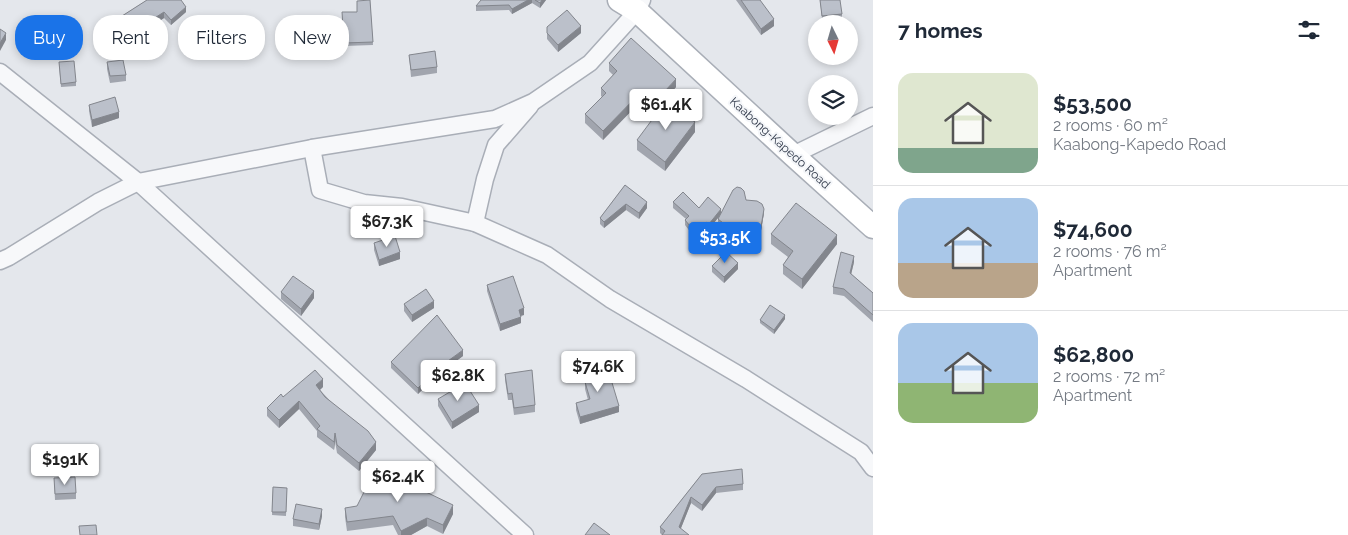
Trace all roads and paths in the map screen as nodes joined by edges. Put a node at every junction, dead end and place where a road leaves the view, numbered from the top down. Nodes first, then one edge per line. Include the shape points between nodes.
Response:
1 (632, 4) edge
2 (0, 72) edge
3 (533, 102) junction
4 (873, 116) edge
5 (312, 148) junction
6 (793, 155) junction
7 (138, 182) junction
8 (475, 223) junction
9 (873, 227) edge
10 (0, 261) edge
11 (873, 468) edge
12 (525, 535) edge

1 - 3 street via 590,63
1 - 6 main road, Kaabong-Kapedo Road
2 - 7 street
3 - 5 street via 495,119
3 - 8 street via 496,145
4 - 6 street
5 - 7 street
5 - 8 street via 320,190 364,203 402,207
6 - 9 main road, Kaabong-Kapedo Road
7 - 10 street via 98,202
7 - 12 street
8 - 11 street via 547,255 610,299 746,378 861,452

